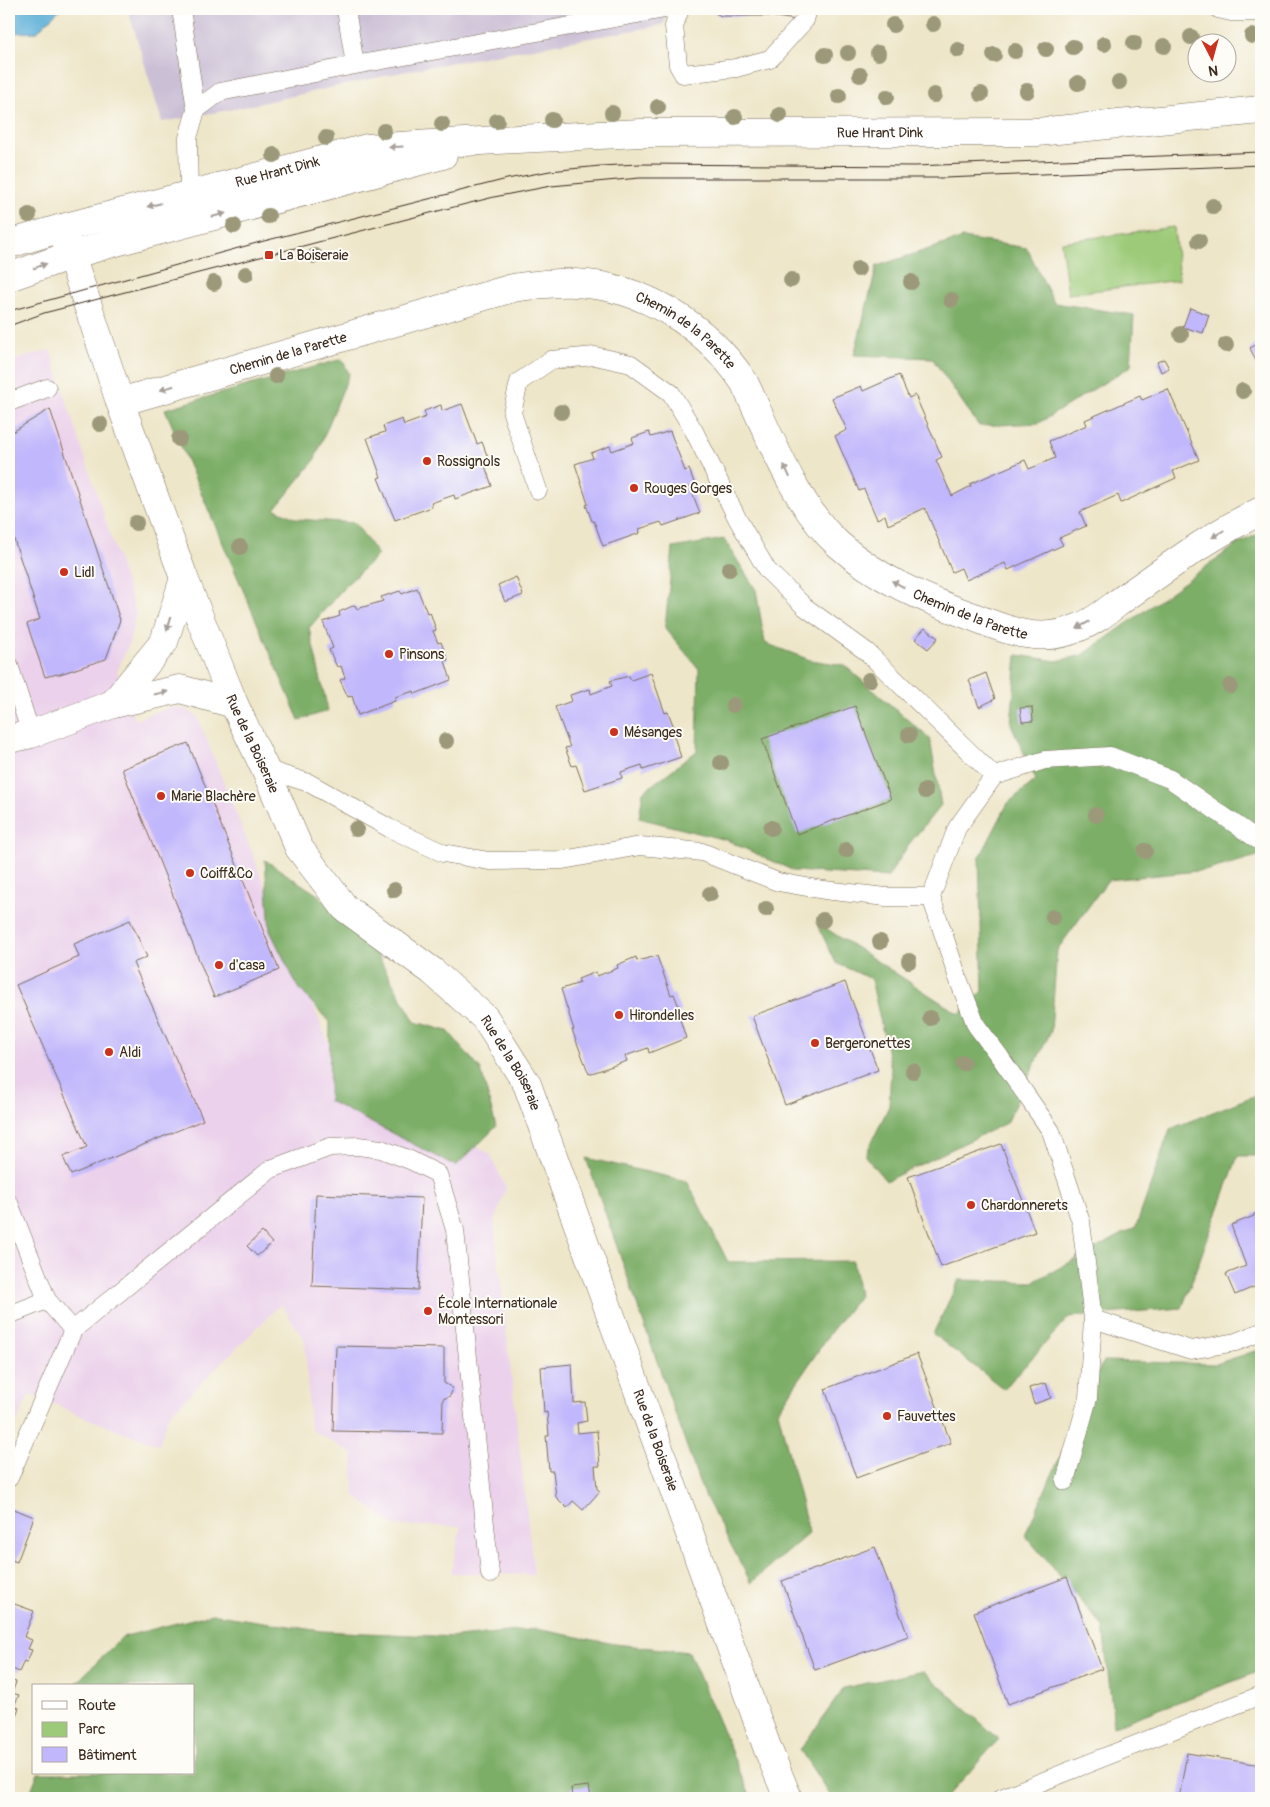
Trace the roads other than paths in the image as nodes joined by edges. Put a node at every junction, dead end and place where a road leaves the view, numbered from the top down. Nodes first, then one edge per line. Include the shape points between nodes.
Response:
1 (180, 9) edge
2 (346, 9) edge
3 (665, 9) edge
4 (680, 9) edge
5 (808, 9) edge
6 (1218, 9) edge
7 (1261, 12) edge
8 (355, 65) junction
9 (196, 110) junction
10 (1261, 110) edge
11 (497, 140) junction
12 (189, 196) junction
13 (62, 228) junction
14 (9, 244) edge
15 (70, 255) junction
16 (9, 277) edge
17 (47, 388) dead end
18 (9, 402) edge
19 (120, 402) junction
20 (538, 490) dead end
21 (1261, 511) edge
22 (184, 578) junction
23 (10, 674) edge
24 (113, 704) junction
25 (234, 704) junction
26 (20, 737) edge
27 (265, 769) junction
28 (994, 776) junction
29 (1261, 842) edge
30 (931, 897) junction
31 (9, 1203) edge
32 (47, 1300) junction
33 (9, 1315) edge
34 (1093, 1319) junction
35 (73, 1330) junction
36 (1261, 1332) edge
37 (9, 1478) edge
38 (1065, 1480) dead end
39 (490, 1574) dead end
40 (1261, 1695) edge
41 (788, 1798) edge
42 (1001, 1798) edge

1 - 9 lane
2 - 8 lane
3 - 8 lane
4 - 5 lane via 674,26 678,65 683,74 736,68 770,59 805,20
6 - 7 lane
8 - 9 lane via 220,92
9 - 12 lane via 188,138
10 - 11 street, Rue Hrant Dink via 1037,132 641,133
11 -> 12 street, Rue Hrant Dink via 367,148
15 -> 11 street, Rue Hrant Dink
12 -> 13 street, Rue Hrant Dink
13 - 14 street
13 - 15 street
16 -> 15 street
15 - 19 street
17 - 18 lane
21 -> 19 street, Chemin de la Parette via 1204,543 1081,627 1057,635 1031,636 1004,629 898,585 837,544 813,516 793,484 734,366 691,325 636,295 575,283 513,288
19 - 22 street, Rue de la Boiseraie
20 - 28 lane via 512,413 519,382 551,360 595,356 631,364 671,393 766,570 806,607 867,652
22 -> 24 street via 164,642
22 - 25 street, Rue de la Boiseraie
23 - 26 lane
24 -> 25 street via 180,689
24 - 26 street
25 - 27 street, Rue de la Boiseraie
27 - 30 lane via 309,783 388,828 444,853 489,861 564,860 640,846 702,852 778,882 886,897
27 - 41 street, Rue de la Boiseraie via 299,848 345,908 432,971 485,1018 527,1084
28 - 29 lane via 1045,760 1110,756 1170,779
28 - 30 lane via 957,828
30 - 34 lane via 976,1025 1051,1131 1081,1222
31 - 32 lane
32 - 33 lane
32 - 35 lane
34 - 36 lane via 1191,1350 1236,1342
34 - 38 lane via 1088,1398
35 - 37 lane
35 - 39 lane via 271,1169 330,1147 358,1146 381,1149 438,1174 455,1230
40 - 42 lane

